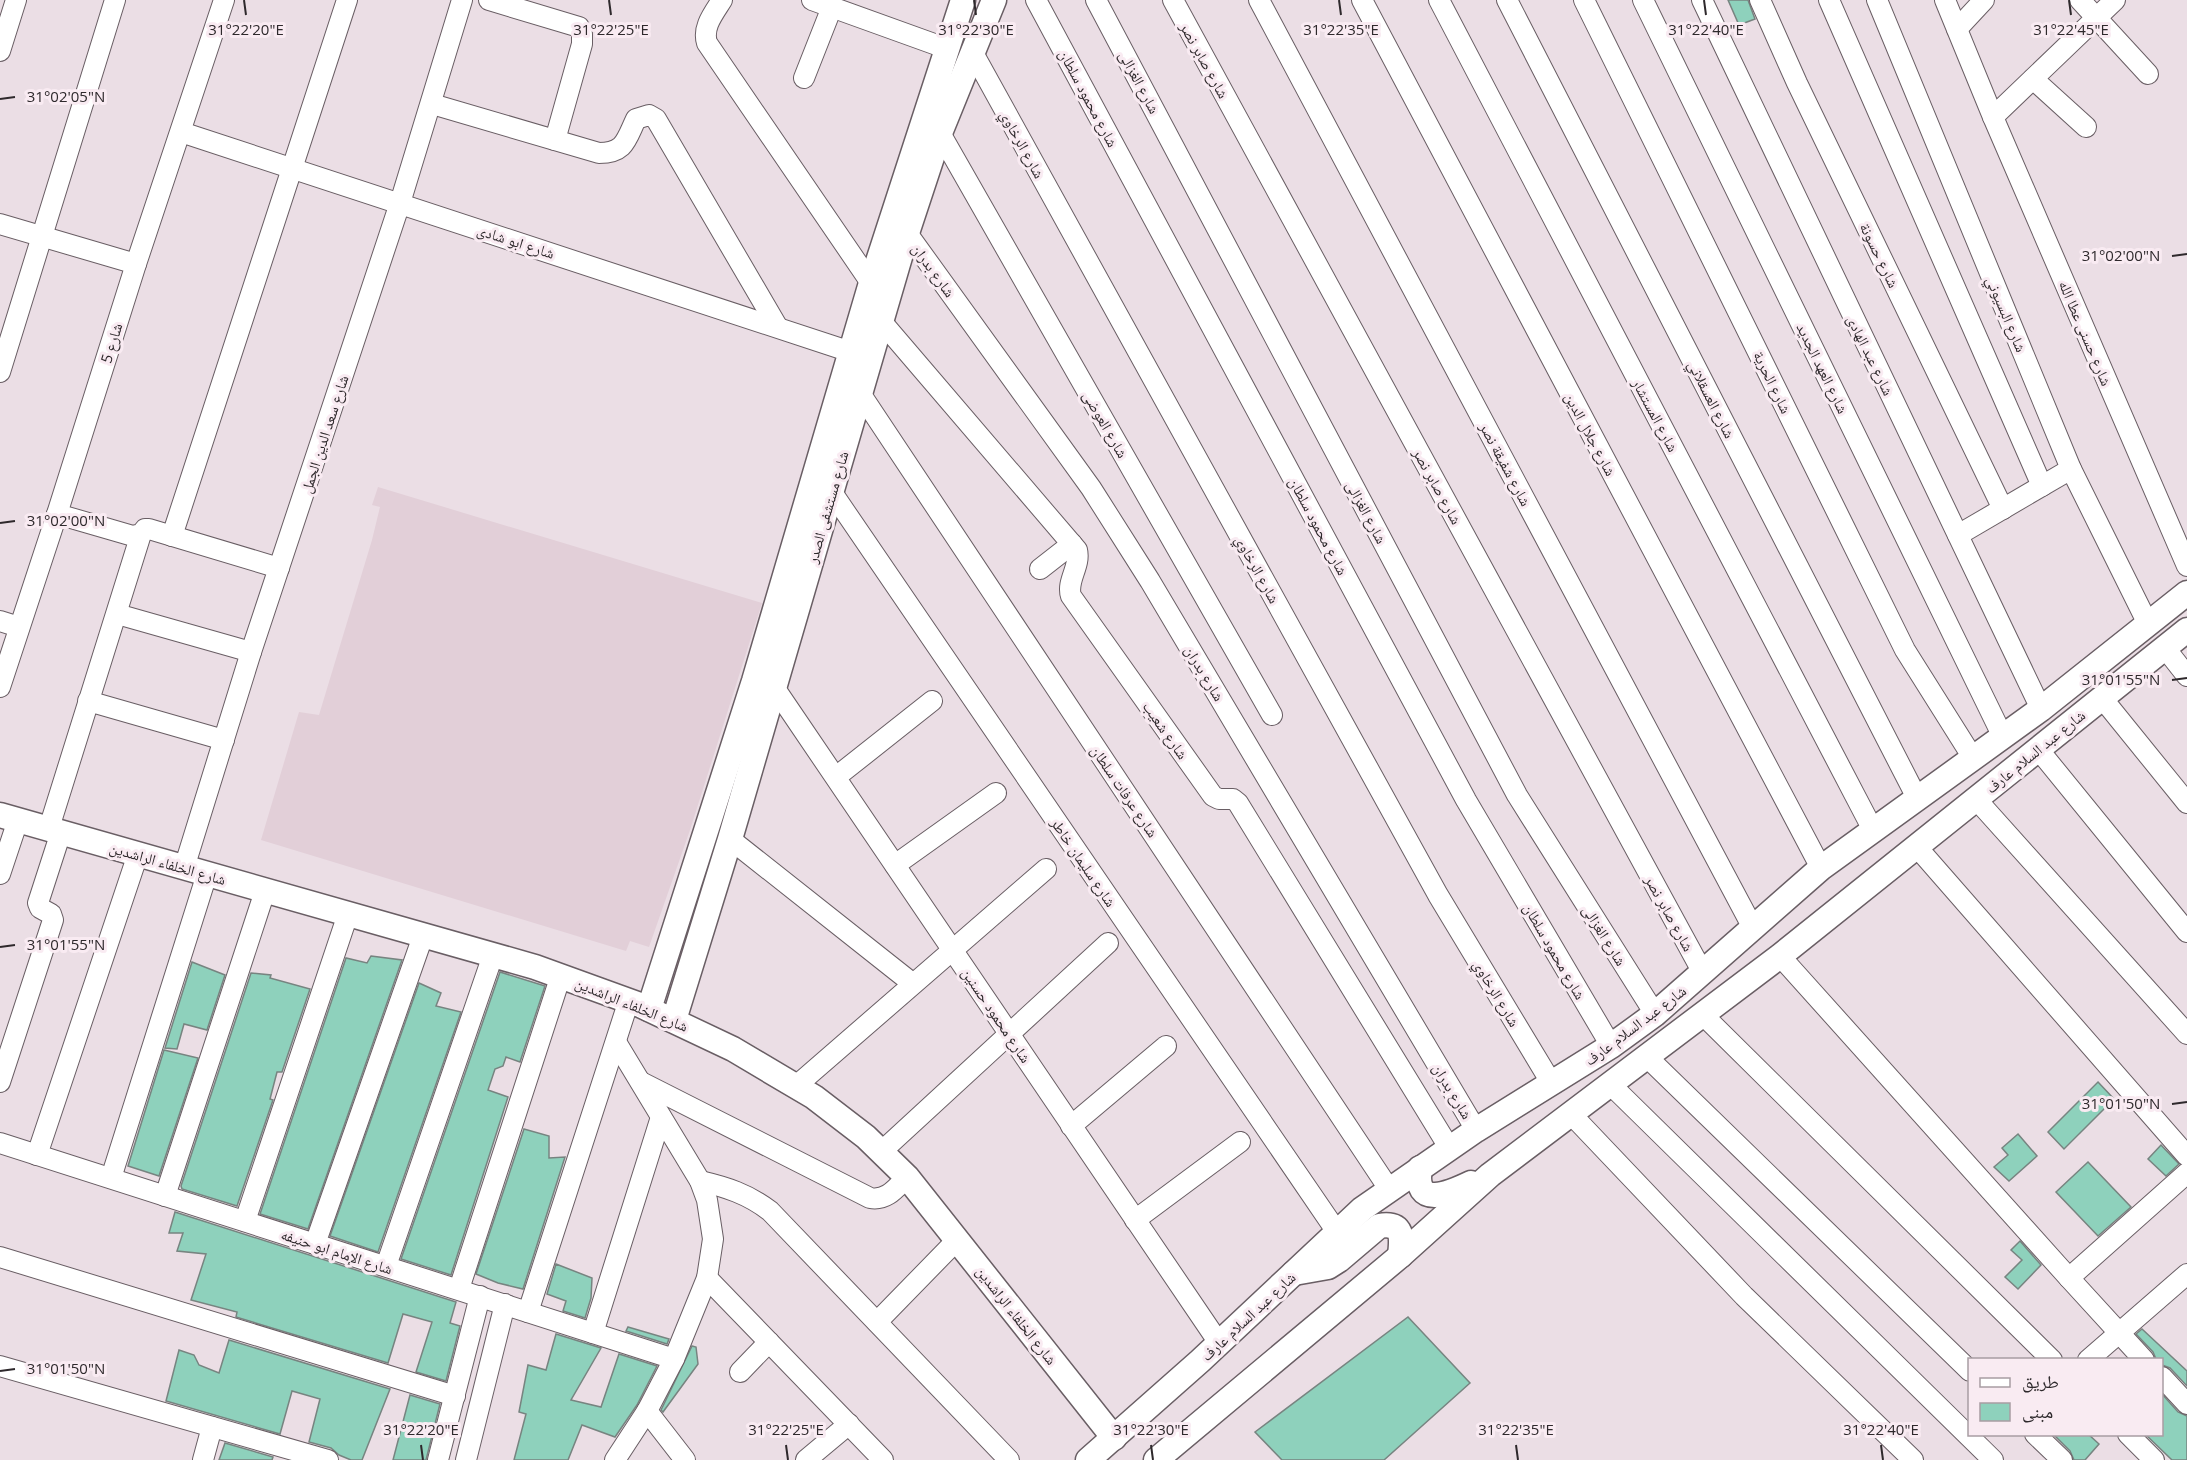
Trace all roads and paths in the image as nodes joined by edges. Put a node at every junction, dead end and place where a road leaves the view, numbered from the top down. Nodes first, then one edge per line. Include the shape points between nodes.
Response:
1 (16, 0) edge
2 (115, 0) edge
3 (224, 0) edge
4 (347, 0) edge
5 (462, 0) edge
6 (489, 0) edge
7 (722, 0) edge
8 (812, 0) edge
9 (963, 0) edge
10 (994, 0) edge
11 (1036, 0) edge
12 (1096, 0) edge
13 (1173, 0) edge
14 (1258, 0) edge
15 (1362, 0) edge
16 (1439, 0) edge
17 (1507, 0) edge
18 (1584, 0) edge
19 (1643, 0) edge
20 (1701, 0) edge
21 (1760, 0) edge
22 (1829, 0) edge
23 (1877, 0) edge
24 (1945, 0) edge
25 (1984, 0) edge
26 (2080, 0) edge
27 (2115, 0) edge
28 (832, 7) junction
29 (2096, 18) junction
30 (1957, 29) junction
31 (960, 50) junction
32 (0, 51) edge
33 (2148, 74) dead end
34 (804, 78) dead end
35 (2032, 79) junction
36 (432, 104) junction
37 (1993, 117) junction
38 (2086, 127) dead end
39 (181, 132) junction
40 (940, 133) junction
41 (555, 140) junction
42 (292, 168) junction
43 (400, 204) junction
44 (0, 224) edge
45 (907, 234) junction
46 (42, 236) junction
47 (136, 264) junction
48 (871, 283) junction
49 (881, 321) junction
50 (777, 326) junction
51 (850, 352) junction
52 (0, 372) edge
53 (860, 393) junction
54 (2071, 469) junction
55 (2042, 486) junction
56 (831, 492) junction
57 (2003, 509) junction
58 (57, 514) junction
59 (141, 534) junction
60 (1958, 535) junction
61 (172, 536) junction
62 (1072, 544) junction
63 (2187, 566) edge
64 (279, 568) junction
65 (1040, 569) dead end
66 (2187, 593) edge
67 (117, 614) junction
68 (9, 624) edge
69 (2148, 624) junction
70 (2187, 630) edge
71 (2165, 648) junction
72 (251, 651) junction
73 (2187, 676) edge
74 (0, 687) edge
75 (774, 687) junction
76 (2102, 698) junction
77 (88, 701) junction
78 (932, 701) dead end
79 (2041, 710) junction
80 (1272, 714) dead end
81 (2003, 737) junction
82 (224, 740) junction
83 (2038, 749) junction
84 (1973, 758) junction
85 (836, 777) junction
86 (996, 793) dead end
87 (1917, 798) junction
88 (1976, 799) junction
89 (2187, 803) edge
90 (9, 818) edge
91 (55, 830) junction
92 (1873, 830) junction
93 (730, 839) junction
94 (1916, 846) junction
95 (138, 854) junction
96 (895, 865) junction
97 (184, 868) junction
98 (1046, 868) dead end
99 (1821, 868) junction
100 (0, 874) edge
101 (207, 874) junction
102 (265, 891) junction
103 (348, 914) junction
104 (1753, 928) junction
105 (2187, 932) edge
106 (423, 936) junction
107 (1108, 943) dead end
108 (952, 949) junction
109 (493, 955) junction
110 (1780, 956) junction
111 (1703, 973) junction
112 (561, 975) junction
113 (912, 983) junction
114 (639, 1004) junction
115 (1654, 1014) junction
116 (1702, 1015) junction
117 (674, 1020) junction
118 (1009, 1033) junction
119 (2187, 1034) edge
120 (616, 1042) junction
121 (1166, 1046) dead end
122 (1611, 1046) junction
123 (1647, 1057) junction
124 (0, 1082) edge
125 (641, 1082) junction
126 (1552, 1084) junction
127 (1611, 1085) junction
128 (796, 1086) junction
129 (1571, 1114) junction
130 (661, 1117) junction
131 (1071, 1126) junction
132 (1476, 1130) junction
133 (1240, 1142) dead end
134 (0, 1143) edge
135 (1450, 1149) junction
136 (881, 1152) junction
137 (37, 1155) junction
138 (2187, 1156) edge
139 (1420, 1168) junction
140 (2187, 1173) edge
141 (1490, 1175) junction
142 (908, 1177) junction
143 (111, 1178) junction
144 (700, 1181) junction
145 (1389, 1189) junction
146 (165, 1196) junction
147 (1135, 1220) junction
148 (245, 1221) junction
149 (1337, 1232) junction
150 (957, 1240) junction
151 (315, 1244) junction
152 (1400, 1256) junction
153 (0, 1257) edge
154 (386, 1266) junction
155 (1294, 1273) junction
156 (2187, 1274) edge
157 (707, 1278) junction
158 (2069, 1278) junction
159 (459, 1289) junction
160 (480, 1296) junction
161 (506, 1304) junction
162 (528, 1312) junction
163 (877, 1322) junction
164 (592, 1333) junction
165 (2119, 1333) junction
166 (769, 1342) junction
167 (1219, 1343) junction
168 (2051, 1358) edge
169 (2089, 1358) edge
170 (2143, 1358) edge
171 (674, 1359) junction
172 (0, 1366) edge
173 (1968, 1369) edge
174 (740, 1372) dead end
175 (2163, 1378) edge
176 (454, 1396) junction
177 (2187, 1404) edge
178 (647, 1411) junction
179 (849, 1424) junction
180 (212, 1427) junction
181 (1968, 1435) edge
182 (1969, 1436) edge
183 (2037, 1436) edge
184 (2130, 1436) edge
185 (1114, 1438) junction
186 (319, 1459) edge
187 (202, 1460) edge
188 (438, 1460) edge
189 (466, 1460) edge
190 (615, 1460) edge
191 (685, 1460) edge
192 (806, 1460) edge
193 (883, 1460) edge
194 (1009, 1460) edge
195 (1088, 1460) edge
196 (1156, 1460) edge
197 (1913, 1460) edge
198 (1993, 1460) edge
199 (2062, 1460) edge
200 (2154, 1460) edge

1 - 32 street
2 - 46 street
3 - 39 street, شارع 5
4 - 42 street
5 - 36 street, شارع سعد الدين الجمل
6 - 41 street via 579,27 582,44
7 - 48 street via 706,29 707,42
8 - 28 street
9 - 31 main road, شارع مستشفى الصدر
10 - 31 main road, شارع مستشفى الصدر
11 - 122 street, شارع محمود سلطان via 1466,800
12 - 115 street, شارع الغزالى via 1517,795
13 - 111 street, شارع صابر نصر
14 - 104 street, شارع شفيقة نصر
15 - 99 street, شارع جلال الدين
16 - 92 street, شارع المستشار
17 - 87 street, شارع العسقلاني
18 - 84 street, شارع الحرية via 1905,650
19 - 81 street, شارع العهد الجديد
20 - 60 street, شارع عبد الهادى
21 - 57 street, شارع حسونة
22 - 55 street
23 - 54 street, شارع البسيوني
24 - 30 street, شارع حسنى عطا الله
25 - 30 street
26 - 29 street
27 - 29 street
28 - 31 street
28 - 34 street
29 - 33 street
29 - 35 street
30 - 37 street, شارع حسنى عطا الله
31 - 40 main road, شارع مستشفى الصدر
31 - 48 main road, شارع مستشفى الصدر
31 - 126 street, شارع الرخاوي via 1438,896
35 - 37 street
35 - 38 street
36 - 41 street
36 - 43 street, شارع سعد الدين الجمل
37 - 63 street, شارع حسنى عطا الله
39 - 42 street, شارع ابو شادى
39 - 47 street, شارع 5
40 - 45 main road, شارع مستشفى الصدر
40 - 80 street, شارع العوضى
41 - 50 street via 599,153 615,152 622,147 636,119 649,115 656,119
42 - 43 street, شارع ابو شادى
42 - 61 street
43 - 50 street, شارع ابو شادى
43 - 64 street, شارع سعد الدين الجمل
44 - 46 street
45 - 49 main road, شارع مستشفى الصدر
45 - 132 street, شارع بدران via 1091,488
46 - 47 street
46 - 52 street
47 - 58 street, شارع 5
48 - 51 main road, شارع مستشفى الصدر
49 - 53 main road, شارع مستشفى الصدر
49 - 62 street
50 - 51 street, شارع ابو شادى
51 - 114 main road, شارع مستشفى الصدر via 754,681
53 - 56 main road, شارع مستشفى الصدر
53 - 145 street, شارع عرفات سلطان
54 - 55 street
54 - 69 street, شارع البسيوني
55 - 57 street
56 - 75 main road, شارع مستشفى الصدر
56 - 149 street, شارع سليمان خاطر
57 - 60 street
58 - 59 street via 133,536
58 - 68 street, شارع 5
59 - 61 street via 149,529
59 - 67 street
60 - 79 street, شارع عبد الهادى
61 - 64 street
62 - 65 street
62 - 135 street, شارع شعيب via 1079,555 1071,596 1213,796 1238,803
64 - 72 street, شارع سعد الدين الجمل
66 - 69 main road, شارع عبد السلام عارف
67 - 72 street
67 - 77 street
68 - 74 street, شارع 5
69 - 79 main road, شارع عبد السلام عارف
70 - 71 main road, شارع عبد السلام عارف
71 - 73 street
71 - 76 main road, شارع عبد السلام عارف
72 - 82 street, شارع سعد الدين الجمل
75 - 85 street, شارع محمود حسنين
75 - 93 main road, شارع مستشفى الصدر
76 - 83 main road, شارع عبد السلام عارف
76 - 89 street
77 - 82 street
77 - 91 street
78 - 85 street
79 - 81 main road, شارع عبد السلام عارف
81 - 84 main road, شارع عبد السلام عارف
82 - 97 street, شارع سعد الدين الجمل
83 - 88 main road, شارع عبد السلام عارف
83 - 105 street
84 - 87 main road, شارع عبد السلام عارف
85 - 96 street, شارع محمود حسنين
86 - 96 street
87 - 92 main road, شارع عبد السلام عارف
88 - 94 main road, شارع عبد السلام عارف
88 - 119 street
90 - 91 main road, شارع الخلفاء الراشدين
90 - 100 street
91 - 95 main road, شارع الخلفاء الراشدين
91 - 124 street via 38,903 53,920
92 - 99 main road, شارع عبد السلام عارف
93 - 113 street
93 - 117 main road, شارع مستشفى الصدر
94 - 110 main road, شارع عبد السلام عارف
94 - 138 street
95 - 97 main road, شارع الخلفاء الراشدين
95 - 137 street
96 - 108 street, شارع محمود حسنين
97 - 101 main road, شارع الخلفاء الراشدين
98 - 108 street
99 - 104 main road, شارع عبد السلام عارف
101 - 102 main road, شارع الخلفاء الراشدين
101 - 143 street
102 - 103 main road, شارع الخلفاء الراشدين
102 - 146 street
103 - 106 main road, شارع الخلفاء الراشدين
103 - 148 street
104 - 111 main road, شارع عبد السلام عارف
106 - 109 main road, شارع الخلفاء الراشدين
106 - 151 street
107 - 118 street
108 - 113 street
108 - 118 street, شارع محمود حسنين
109 - 112 main road, شارع الخلفاء الراشدين
109 - 154 street
110 - 116 main road, شارع عبد السلام عارف
110 - 158 street
111 - 115 main road, شارع عبد السلام عارف
112 - 114 main road, شارع الخلفاء الراشدين
112 - 159 street
113 - 128 street
114 - 117 main road, شارع الخلفاء الراشدين
114 - 120 street
115 - 122 main road, شارع عبد السلام عارف
116 - 123 main road, شارع عبد السلام عارف
116 - 168 street
117 - 128 main road, شارع الخلفاء الراشدين
118 - 131 street, شارع محمود حسنين
118 - 136 street
120 - 125 street
120 - 162 street
121 - 131 street
122 - 126 main road, شارع عبد السلام عارف
123 - 127 main road, شارع عبد السلام عارف
123 - 173 street
125 - 130 street
125 - 142 street via 870,1198 888,1196
126 - 132 main road, شارع عبد السلام عارف
127 - 129 main road, شارع عبد السلام عارف
127 - 181 street
128 - 136 main road, شارع الخلفاء الراشدين
129 - 141 main road, شارع عبد السلام عارف
129 - 197 street via 1744,1296
130 - 144 street
130 - 164 street
131 - 147 street, شارع محمود حسنين
132 - 135 main road, شارع عبد السلام عارف
133 - 147 street
134 - 137 street, شارع الإمام ابو حنيفه
135 - 139 main road, شارع عبد السلام عارف
136 - 142 main road, شارع الخلفاء الراشدين
137 - 143 street, شارع الإمام ابو حنيفه
139 - 141 main road via 1420,1186 1432,1196 1455,1191
139 - 145 main road, شارع عبد السلام عارف
140 - 158 street
141 - 152 main road, شارع عبد السلام عارف
142 - 150 main road, شارع الخلفاء الراشدين
143 - 146 street, شارع الإمام ابو حنيفه
144 - 157 street via 713,1239
144 - 163 street via 735,1190 770,1211
145 - 149 main road, شارع عبد السلام عارف
146 - 148 street, شارع الإمام ابو حنيفه
147 - 167 street, شارع محمود حسنين
148 - 151 street, شارع الإمام ابو حنيفه
149 - 155 main road, شارع عبد السلام عارف
150 - 163 street
150 - 185 main road, شارع الخلفاء الراشدين
151 - 154 street, شارع الإمام ابو حنيفه
152 - 155 main road via 1400,1232 1394,1227 1379,1226 1328,1267
152 - 196 main road, شارع عبد السلام عارف
153 - 176 street
154 - 159 street, شارع الإمام ابو حنيفه
155 - 167 main road, شارع عبد السلام عارف
156 - 165 street
157 - 166 street
157 - 171 street
158 - 165 street
159 - 160 street, شارع الإمام ابو حنيفه
160 - 161 street, شارع الإمام ابو حنيفه
160 - 176 street
161 - 162 street, شارع الإمام ابو حنيفه
161 - 189 street
162 - 164 street, شارع الإمام ابو حنيفه
163 - 194 street
164 - 171 street, شارع الإمام ابو حنيفه
165 - 169 street
165 - 170 street
166 - 174 street
166 - 179 street
167 - 185 main road, شارع عبد السلام عارف
171 - 178 street
172 - 180 street
175 - 177 street
176 - 188 street
178 - 190 street
178 - 191 street
179 - 192 street
179 - 193 street
180 - 186 street
180 - 187 street
182 - 198 street
183 - 199 street
184 - 200 street
185 - 195 main road, شارع عبد السلام عارف

